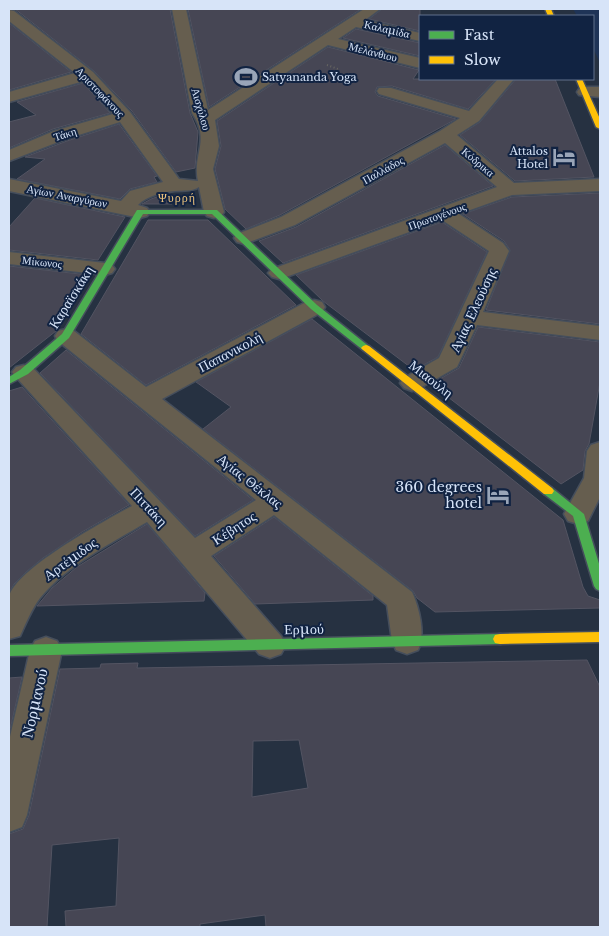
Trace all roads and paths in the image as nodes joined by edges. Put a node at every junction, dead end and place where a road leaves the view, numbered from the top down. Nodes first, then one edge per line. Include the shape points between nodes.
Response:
1 (179, 9) edge
2 (373, 9) edge
3 (9, 14) edge
4 (354, 22) junction
5 (419, 37) edge
6 (325, 40) junction
7 (419, 63) edge
8 (87, 75) junction
9 (504, 81) edge
10 (588, 88) edge
11 (386, 91) dead end
12 (9, 97) edge
13 (124, 116) junction
14 (473, 117) junction
15 (206, 118) junction
16 (600, 127) edge
17 (446, 135) junction
18 (9, 156) edge
19 (206, 180) junction
20 (9, 184) edge
21 (174, 185) junction
22 (600, 185) edge
23 (510, 189) junction
24 (132, 210) junction
25 (214, 212) junction
26 (446, 214) junction
27 (244, 238) junction
28 (9, 258) edge
29 (105, 269) junction
30 (279, 273) junction
31 (314, 307) junction
32 (469, 317) junction
33 (600, 333) edge
34 (66, 336) junction
35 (16, 376) edge
36 (412, 383) junction
37 (145, 398) junction
38 (600, 451) edge
39 (275, 501) junction
40 (150, 508) junction
41 (578, 514) junction
42 (192, 554) junction
43 (600, 586) edge
44 (9, 627) edge
45 (600, 637) edge
46 (407, 642) junction
47 (270, 645) junction
48 (46, 650) junction
49 (9, 651) edge
50 (9, 815) edge

1 - 15 street, Αισχύλου via 200,113
2 - 4 street
3 - 8 street, Αριστοφάνους
4 - 5 street, Καλαμίδα
4 - 6 street
6 - 7 street, Μελάνθιου
6 - 15 street
8 - 12 street
8 - 13 street, Αριστοφάνους
9 - 14 street, Παλλάδος
10 - 16 street
11 - 14 street
13 - 18 street, Τάκη via 60,135
13 - 21 street, Αριστοφάνους
14 - 17 street, Παλλάδος
15 - 19 street, Αισχύλου via 210,146 204,169
17 - 23 street, Κόδρικα
17 - 27 street, Παλλάδος via 288,221
19 - 21 street via 193,185
19 - 25 street, Αισχύλου
20 - 24 street, Αγίων Αναργύρων
21 - 24 street via 137,194
22 - 23 street, Πρωτογένους
23 - 26 street, Πρωτογένους
24 - 25 street
24 - 29 street, Καραϊσκάκη
25 - 27 street, Μιαούλη
26 - 30 street, Πρωτογένους
26 - 32 street, Αγίας Ελεούσης via 499,251
27 - 30 street, Μιαούλη
28 - 29 street, Μίκωνος
29 - 34 street, Καραϊσκάκη
30 - 31 street, Μιαούλη
31 - 36 street, Μιαούλη
31 - 37 street, Παπανικολή
32 - 33 street
32 - 36 street, Αγίας Ελεούσης via 449,362
34 - 35 street, Καραϊσκάκη
34 - 37 street, Αγίας Θέκλας
35 - 40 street, Πιττάκη
36 - 41 street, Μιαούλη
37 - 39 street, Αγίας Θέκλας
38 - 41 street via 597,478
39 - 42 street, Κέβητος
39 - 46 street, Αγίας Θέκλας via 400,600
40 - 42 street, Πιττάκη
40 - 44 street, Αρτέμιδος via 54,567 22,598 11,616
41 - 43 street
42 - 47 street, Πιττάκη
45 - 46 street, Ερμού
46 - 47 street, Ερμού
47 - 48 street, Ερμού
48 - 49 street, Ερμού
48 - 50 street, Νορμανού

